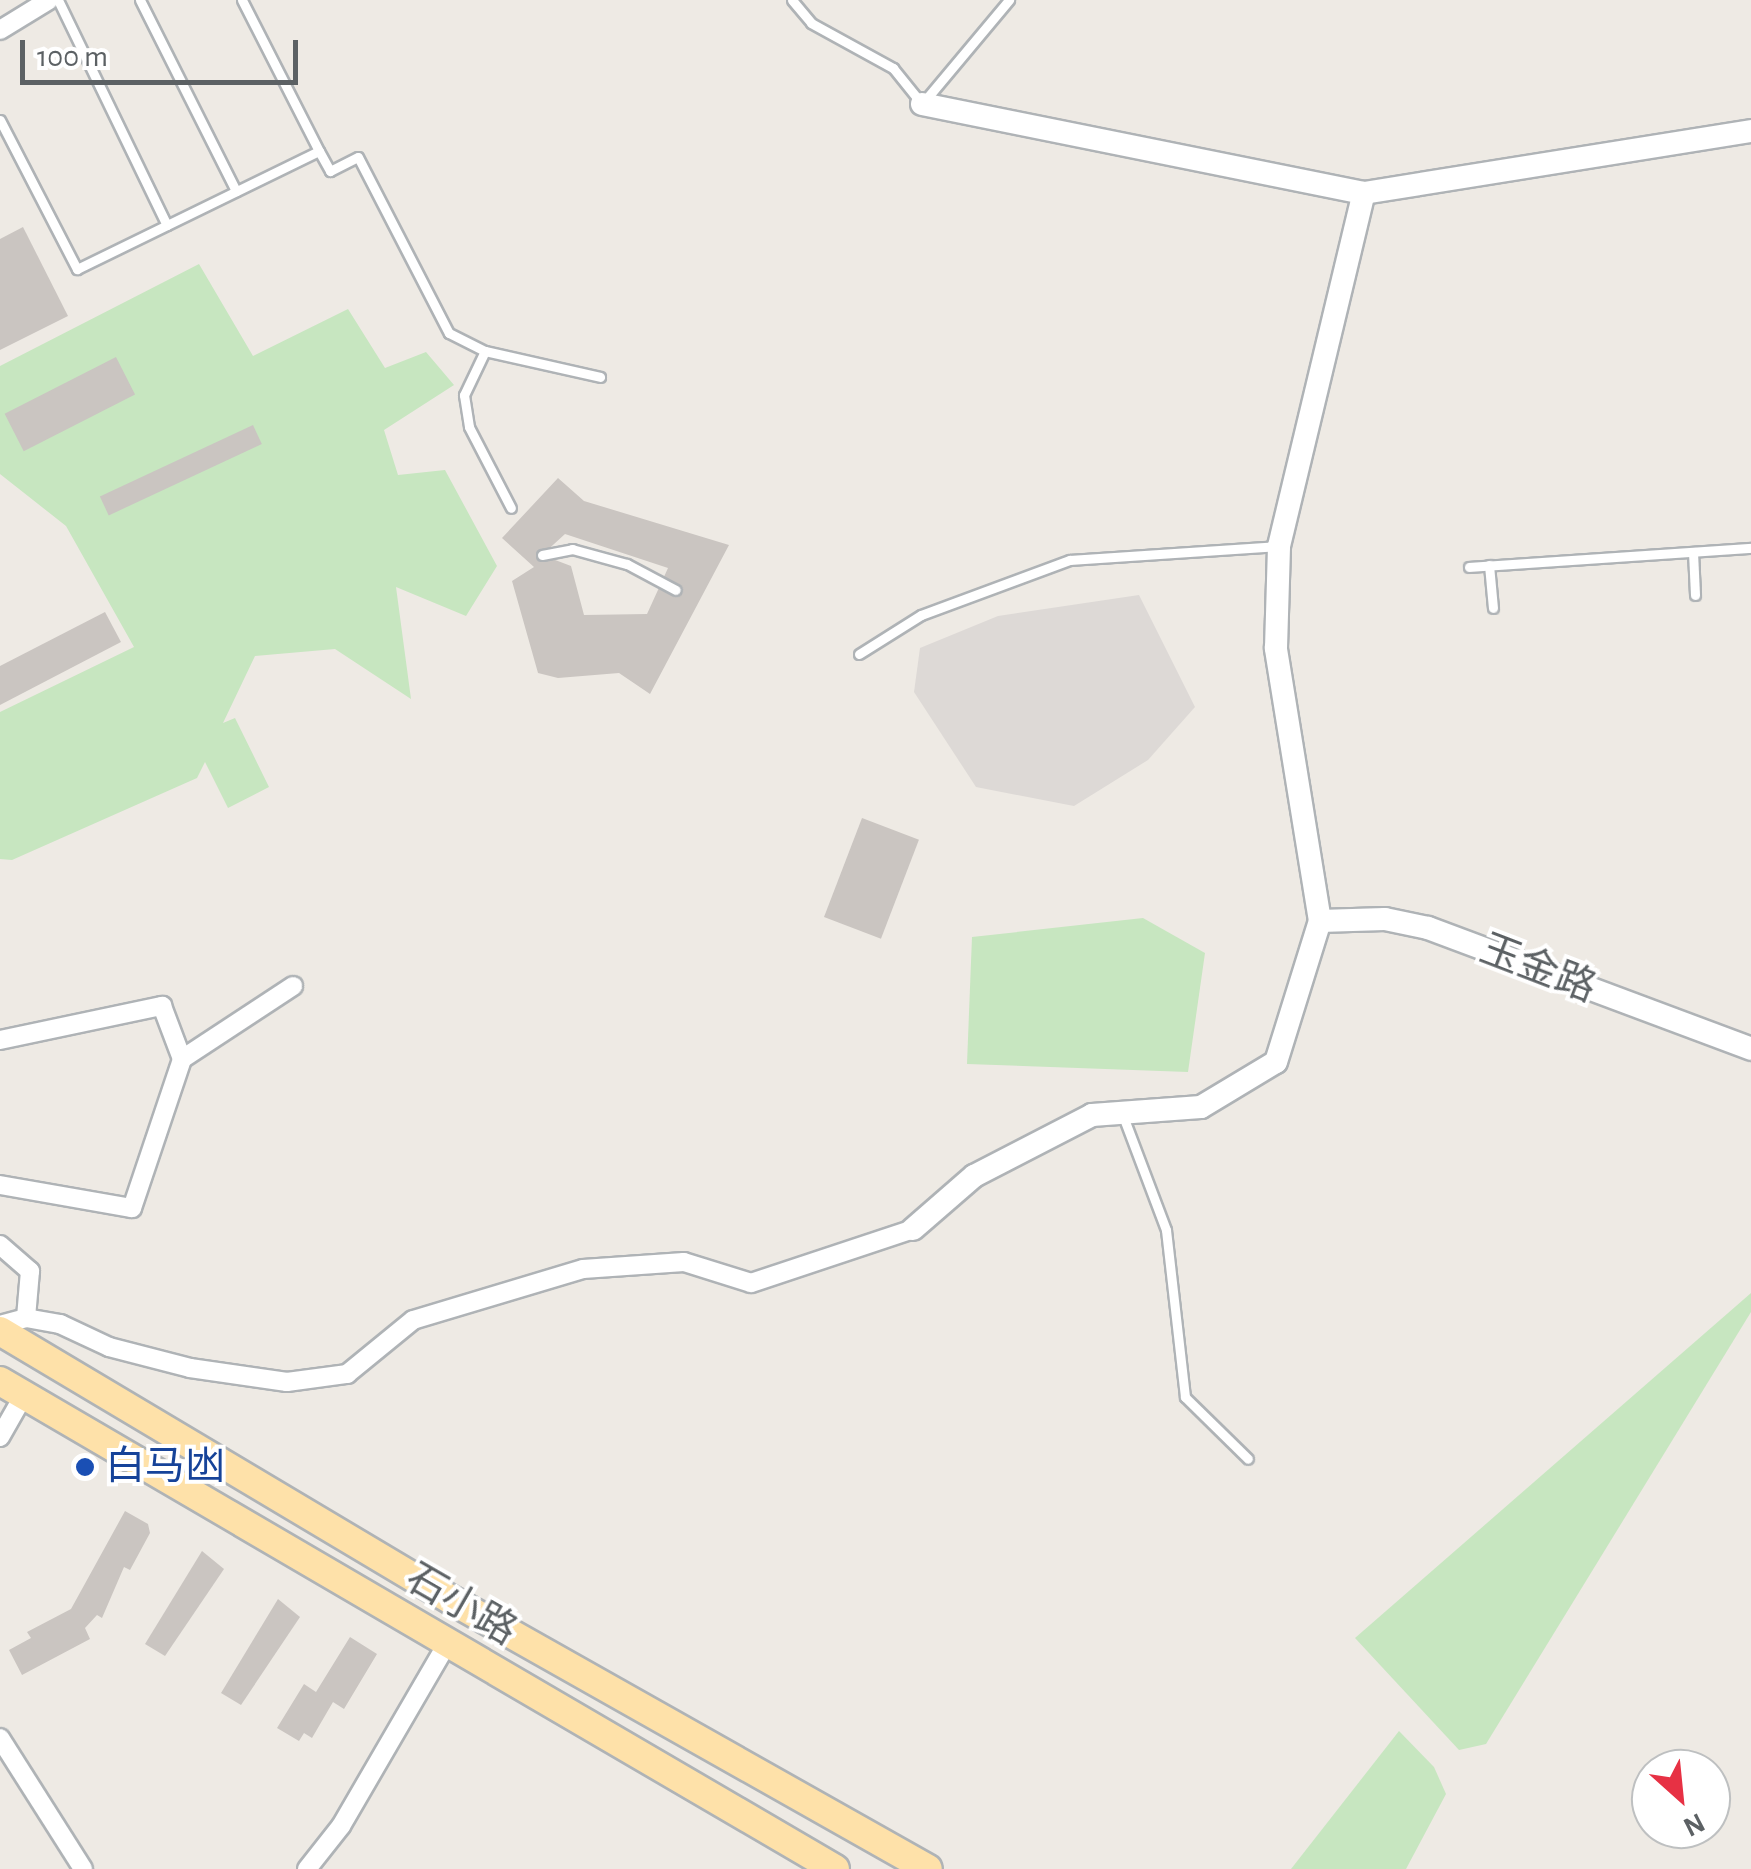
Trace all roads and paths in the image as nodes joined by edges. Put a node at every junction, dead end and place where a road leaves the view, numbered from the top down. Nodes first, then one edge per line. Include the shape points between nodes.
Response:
1 (49, 0) edge
2 (58, 0) edge
3 (140, 0) edge
4 (242, 0) edge
5 (792, 0) edge
6 (1009, 0) edge
7 (0, 30) edge
8 (922, 104) junction
9 (0, 120) edge
10 (1751, 131) edge
11 (319, 151) junction
12 (236, 192) junction
13 (1364, 193) junction
14 (167, 225) junction
15 (484, 351) junction
16 (600, 377) dead end
17 (511, 508) dead end
18 (1279, 546) junction
19 (1751, 548) edge
20 (1694, 552) junction
21 (542, 555) dead end
22 (1489, 566) junction
23 (1469, 567) dead end
24 (676, 590) dead end
25 (1694, 595) dead end
26 (1493, 608) dead end
27 (859, 654) dead end
28 (1320, 921) junction
29 (293, 986) dead end
30 (0, 1040) edge
31 (1751, 1049) edge
32 (182, 1058) junction
33 (1120, 1109) junction
34 (0, 1185) edge
35 (913, 1229) joint
36 (0, 1245) edge
37 (26, 1318) junction
38 (0, 1328) edge
39 (12, 1388) edge
40 (0, 1437) edge
41 (1248, 1459) dead end
42 (445, 1646) junction
43 (0, 1738) edge
44 (83, 1869) edge
45 (307, 1869) edge
46 (835, 1869) edge
47 (928, 1869) edge

1 - 7 street
2 - 14 lane
3 - 12 lane
4 - 11 lane
5 - 8 lane via 811,23 894,68
6 - 8 lane
8 - 13 street
9 - 14 lane via 77,269
10 - 13 street
11 - 12 lane
11 - 15 lane via 330,171 358,157 449,333
12 - 14 lane
13 - 18 street
15 - 16 lane
15 - 17 lane via 464,395 468,428
18 - 27 lane via 1070,560 920,615
18 - 28 street via 1276,648
19 - 20 lane
20 - 22 lane
20 - 25 lane
21 - 24 lane via 572,549 627,564
22 - 23 lane
22 - 26 lane
28 - 31 street, 玉金路 via 1385,919 1428,928
28 - 33 street via 1276,1062 1201,1107
29 - 32 street
30 - 32 street via 162,1006
32 - 34 street via 132,1208
33 - 35 street via 1092,1114 974,1176
33 - 41 lane via 1166,1230 1186,1397
35 - 37 street via 751,1282 684,1262 583,1269 413,1320 347,1374 287,1382 190,1368
36 - 37 street via 30,1270
37 - 38 street
38 - 47 main road, 石小路 via 452,1601
39 - 40 street
39 - 42 main road, 石小路
42 - 45 street via 341,1826
42 - 46 main road, 石小路
43 - 44 street

